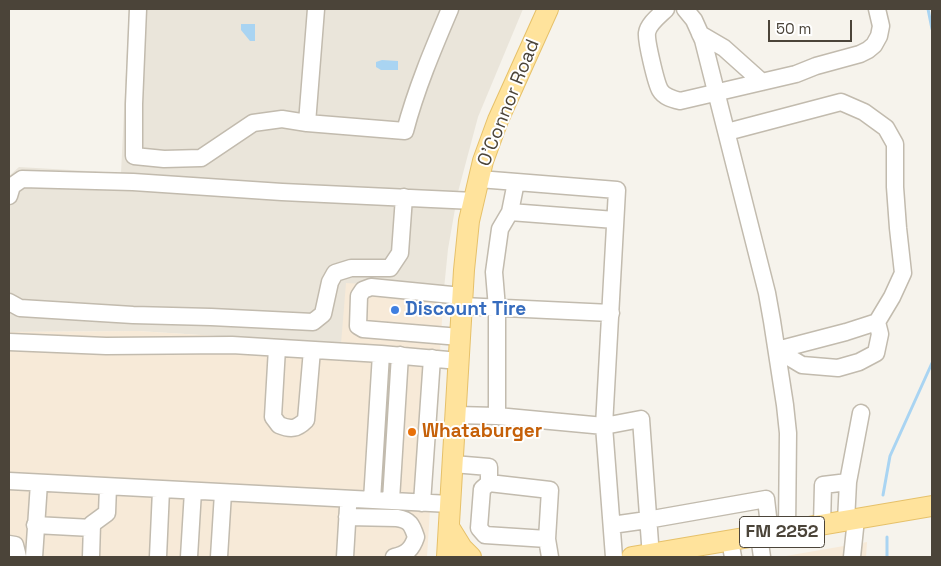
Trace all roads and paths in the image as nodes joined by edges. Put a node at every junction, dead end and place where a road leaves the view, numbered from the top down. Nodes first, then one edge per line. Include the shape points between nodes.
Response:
1 (138, 9) edge
2 (316, 9) edge
3 (450, 9) edge
4 (548, 9) edge
5 (666, 9) edge
6 (684, 9) edge
7 (877, 9) edge
8 (700, 34) junction
9 (762, 82) junction
10 (717, 93) junction
11 (307, 123) junction
12 (726, 132) junction
13 (479, 179) junction
14 (516, 182) junction
15 (9, 196) edge
16 (404, 197) junction
17 (474, 201) junction
18 (510, 212) junction
19 (616, 220) junction
20 (462, 301) junction
21 (9, 302) edge
22 (497, 308) junction
23 (611, 313) junction
24 (877, 322) junction
25 (460, 337) junction
26 (9, 342) edge
27 (278, 348) junction
28 (312, 350) junction
29 (777, 350) junction
30 (381, 354) junction
31 (400, 355) junction
32 (432, 358) junction
33 (459, 361) junction
34 (862, 414) dead end
35 (456, 415) junction
36 (497, 416) junction
37 (604, 426) junction
38 (453, 464) junction
39 (9, 481) edge
40 (39, 482) junction
41 (848, 482) junction
42 (489, 483) junction
43 (108, 487) junction
44 (161, 490) junction
45 (193, 492) junction
46 (223, 493) junction
47 (348, 499) junction
48 (372, 500) junction
49 (391, 500) junction
50 (422, 503) junction
51 (450, 504) junction
52 (932, 506) edge
53 (347, 517) junction
54 (647, 520) junction
55 (851, 520) junction
56 (35, 525) junction
57 (612, 525) junction
58 (822, 525) junction
59 (92, 528) junction
60 (449, 528) junction
61 (772, 534) junction
62 (547, 538) junction
63 (9, 544) edge
64 (731, 549) edge
65 (644, 556) edge
66 (18, 557) edge
67 (34, 557) edge
68 (92, 557) edge
69 (158, 557) edge
70 (189, 557) edge
71 (219, 557) edge
72 (346, 557) edge
73 (394, 557) edge
74 (447, 557) edge
75 (471, 557) edge
76 (550, 557) edge
77 (614, 557) edge
78 (762, 557) edge
79 (852, 557) edge

1 - 11 lane via 134,156 201,158 253,123 282,119
2 - 11 lane
3 - 11 lane via 427,62 405,131
4 - 13 main road, O'Connor Road via 498,120
5 - 10 lane via 647,31 660,91 670,99 680,100
6 - 8 lane
7 - 9 lane via 881,26 879,36 868,50
8 - 9 lane via 724,48
8 - 10 lane
9 - 10 lane
10 - 12 lane
12 - 24 lane via 841,102 864,112 886,128 895,144 895,187 903,273
12 - 29 lane via 767,293
13 - 14 lane
13 - 17 main road, O'Connor Road
14 - 18 lane
14 - 19 lane via 617,190
15 - 16 lane via 12,186 22,179
16 - 17 lane
16 - 21 lane via 400,253 390,268 351,268 335,273 323,314 313,322 20,308
17 - 20 main road, O'Connor Road via 469,221
18 - 19 lane
18 - 22 lane via 500,229 494,272
19 - 23 lane
20 - 22 lane
20 - 25 main road, O'Connor Road
20 - 25 lane via 371,287 359,296 358,326 364,330
22 - 23 lane
22 - 36 lane
23 - 37 lane
24 - 29 lane
24 - 29 lane via 880,334 876,352 859,362 838,368 802,366
25 - 33 main road, O'Connor Road
26 - 27 lane
27 - 28 lane
27 - 28 lane via 273,417 280,426 290,428 297,428 306,420
28 - 30 lane
29 - 61 lane via 788,433
30 - 31 lane
30 - 48 lane
31 - 32 lane
31 - 49 lane
32 - 33 lane
32 - 50 lane
33 - 35 main road, O'Connor Road
34 - 41 lane
35 - 36 lane
35 - 38 main road, O'Connor Road
36 - 37 lane
37 - 54 lane via 641,419
37 - 57 lane
38 - 42 lane via 489,467
38 - 51 main road, O'Connor Road
39 - 40 lane
40 - 43 lane
40 - 56 lane
41 - 55 lane
41 - 58 lane via 823,485
42 - 62 lane via 550,490
42 - 62 lane via 482,489 479,528 485,534
43 - 44 lane
43 - 59 lane via 107,512 92,524
44 - 45 lane
44 - 69 lane
45 - 46 lane
45 - 70 lane
46 - 47 lane
46 - 71 lane
47 - 48 lane
47 - 53 lane
48 - 49 lane
49 - 50 lane
50 - 51 lane
51 - 60 main road, O'Connor Road
52 - 55 main road, FM 2252
53 - 72 lane
53 - 73 lane via 397,518 409,522 416,537 412,548
54 - 57 lane
54 - 61 lane via 766,499
54 - 65 lane
55 - 58 main road, FM 2252
55 - 79 lane
56 - 59 lane
56 - 67 lane
57 - 77 lane
58 - 61 main road, FM 2252
59 - 68 lane
60 - 74 main road, O'Connor Road
60 - 75 main road
61 - 64 main road, FM 2252
61 - 78 lane
62 - 76 lane
63 - 66 lane via 15,545
64 - 65 main road, FM 2252

